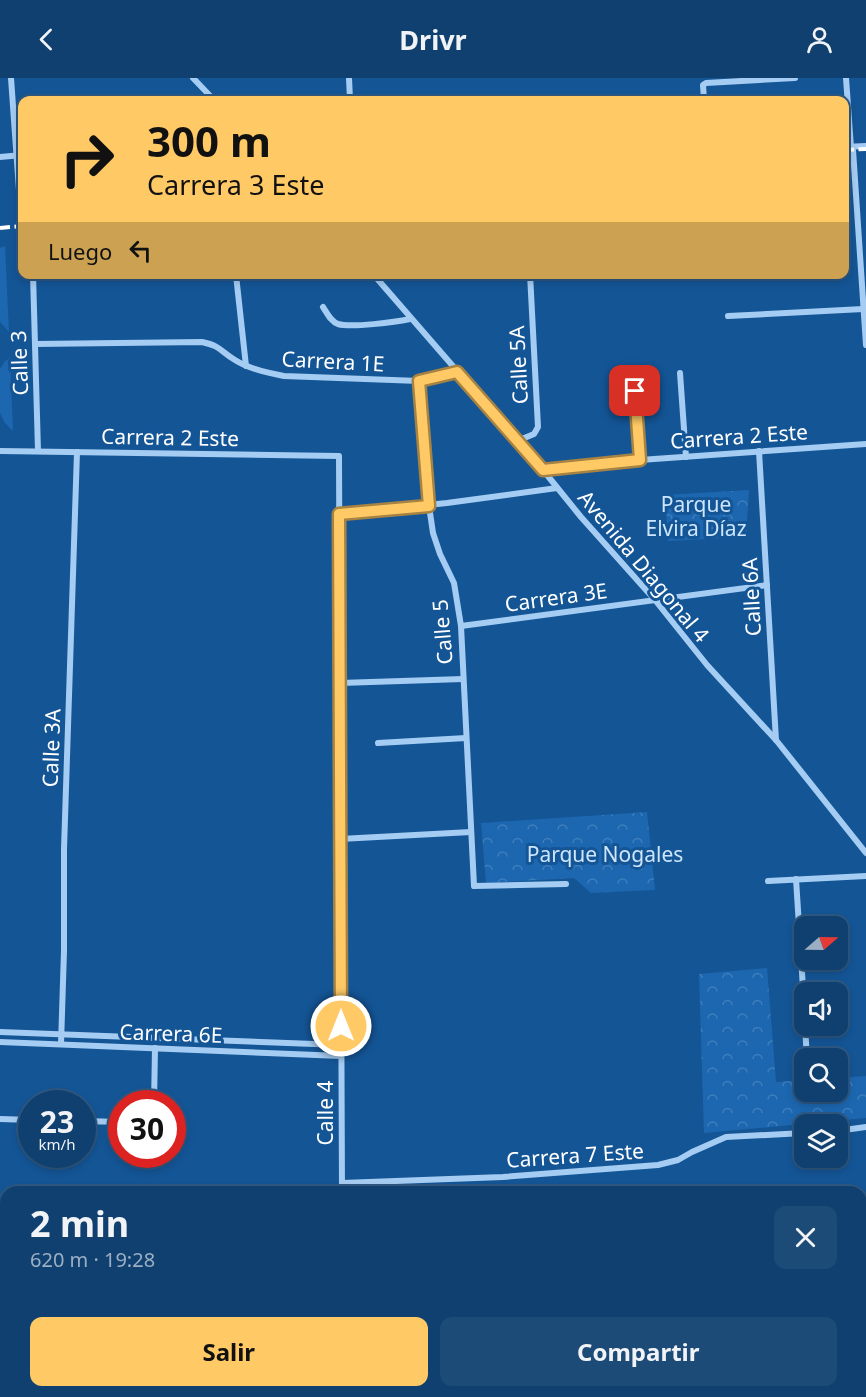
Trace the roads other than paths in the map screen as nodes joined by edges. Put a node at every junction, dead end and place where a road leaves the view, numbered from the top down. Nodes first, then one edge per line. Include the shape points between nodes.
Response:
1 (12, 78) edge
2 (193, 78) edge
3 (349, 78) edge
4 (795, 78) edge
5 (846, 78) edge
6 (210, 96) edge
7 (350, 96) edge
8 (704, 96) edge
9 (847, 96) edge
10 (18, 144) edge
11 (866, 146) edge
12 (849, 147) edge
13 (849, 150) edge
14 (18, 155) edge
15 (0, 157) edge
16 (33, 279) edge
17 (236, 279) edge
18 (376, 279) edge
19 (530, 279) edge
20 (323, 307) dead end
21 (863, 309) junction
22 (728, 316) dead end
23 (410, 319) junction
24 (35, 344) junction
25 (866, 345) edge
26 (246, 366) junction
27 (633, 368) dead end
28 (457, 372) junction
29 (680, 373) dead end
30 (419, 381) junction
31 (517, 441) junction
32 (866, 444) edge
33 (0, 451) edge
34 (38, 451) junction
35 (759, 451) junction
36 (77, 452) junction
37 (339, 456) joint
38 (686, 457) junction
39 (640, 460) junction
40 (543, 470) junction
41 (557, 488) junction
42 (429, 506) junction
43 (339, 514) junction
44 (767, 585) junction
45 (655, 600) junction
46 (461, 626) junction
47 (463, 679) junction
48 (340, 683) junction
49 (466, 738) junction
50 (776, 740) junction
51 (378, 743) dead end
52 (471, 832) junction
53 (340, 839) junction
54 (866, 853) edge
55 (866, 876) edge
56 (796, 879) junction
57 (768, 881) dead end
58 (566, 884) dead end
59 (803, 982) edge
60 (0, 1032) edge
61 (62, 1034) junction
62 (0, 1042) edge
63 (61, 1044) junction
64 (341, 1045) junction
65 (155, 1048) junction
66 (341, 1056) junction
67 (154, 1090) edge
68 (0, 1119) edge
69 (18, 1120) edge
70 (866, 1127) edge
71 (848, 1129) edge
72 (794, 1134) edge
73 (342, 1183) joint

1 - 10 street
2 - 6 street
3 - 7 street
4 - 8 street via 706,83
5 - 9 street
11 - 12 street
13 - 21 street via 854,162
14 - 15 street
16 - 24 street, Calle 3
17 - 26 street
18 - 23 street, Avenida Diagonal 4
19 - 31 street, Calle 5A via 538,427 534,434
20 - 23 street via 335,324
21 - 22 street
21 - 25 street
23 - 28 street, Avenida Diagonal 4
24 - 26 street, Carrera 1E via 202,342 215,344
24 - 34 street, Calle 3
26 - 30 street, Carrera 1E via 284,376
27 - 39 street
28 - 30 street, Carrera 1E
28 - 31 street, Avenida Diagonal 4
29 - 38 street
30 - 42 street, Calle 5
31 - 40 street, Avenida Diagonal 4
32 - 35 street, Carrera 2 Este
33 - 34 street, Carrera 2 Este
34 - 36 street, Carrera 2 Este
35 - 38 street, Carrera 2 Este
35 - 44 street, Calle 6A
36 - 37 street, Carrera 2 Este
36 - 61 street, Calle 3A
37 - 43 street, Calle 4
38 - 39 street, Carrera 2 Este
39 - 40 street, Carrera 2 Este
40 - 41 street, Avenida Diagonal 4
41 - 42 street
41 - 45 street, Avenida Diagonal 4
42 - 43 street
42 - 46 street, Calle 5 via 433,533 454,583
43 - 48 street, Calle 4
44 - 45 street, Carrera 3E
44 - 50 street, Calle 6A
45 - 46 street, Carrera 3E
45 - 50 street, Avenida Diagonal 4 via 707,665
46 - 47 street, Calle 5
47 - 48 street
47 - 49 street, Calle 5
48 - 53 street, Calle 4
49 - 51 street
49 - 52 street, Calle 5
50 - 54 street, Avenida Diagonal 4
52 - 53 street
52 - 58 street, Calle 5 via 474,886
53 - 64 street, Calle 4
55 - 56 street
56 - 57 street
56 - 59 street
60 - 61 street, Carrera 6E
61 - 63 street, Calle 3A
61 - 64 street, Carrera 6E
62 - 63 street, Carrera 6E
63 - 65 street, Carrera 6E
64 - 66 street, Calle 4
65 - 66 street, Carrera 6E
65 - 67 street
66 - 73 street, Calle 4
68 - 69 street
70 - 71 street
72 - 73 street, Carrera 7 Este via 726,1137 658,1166

